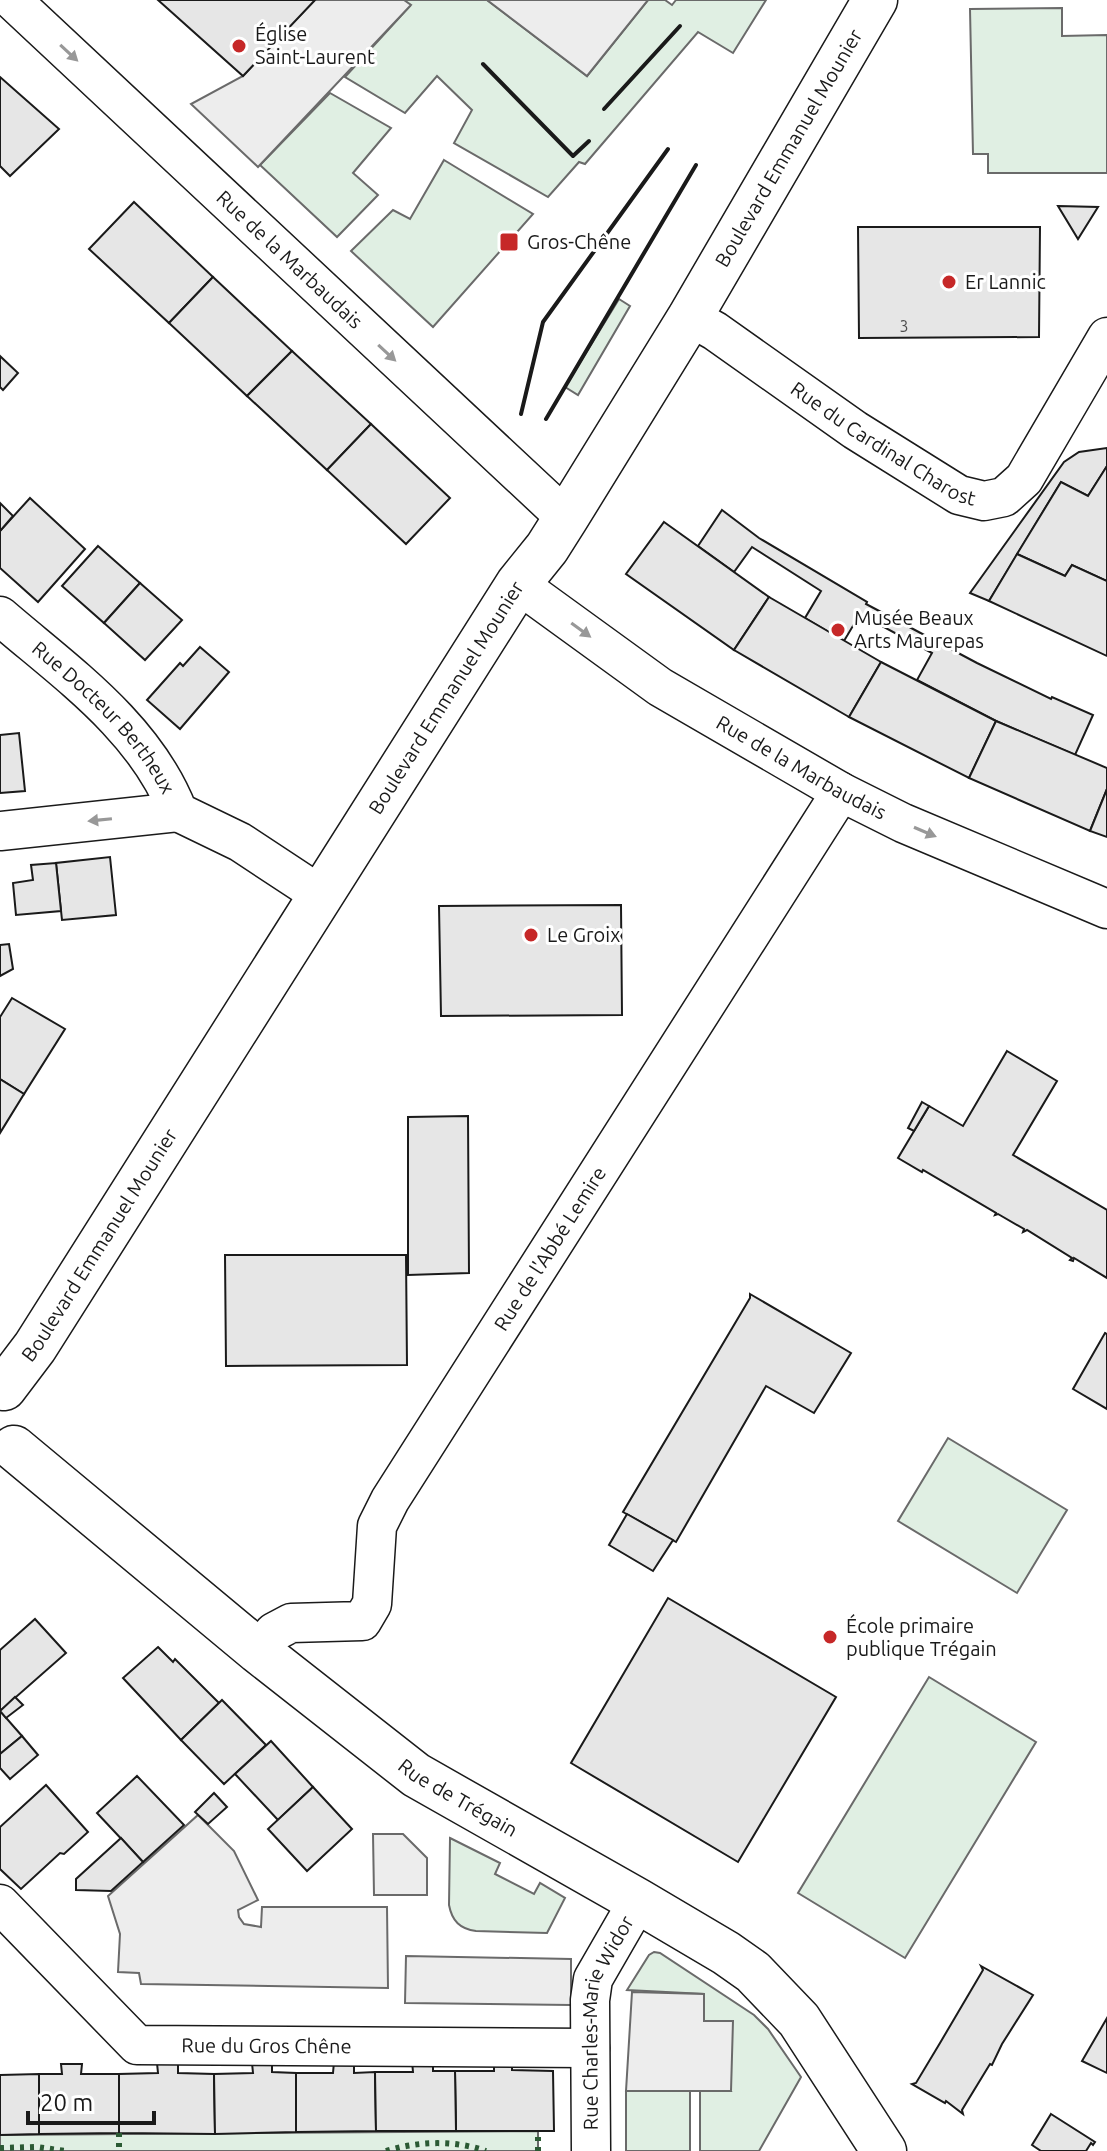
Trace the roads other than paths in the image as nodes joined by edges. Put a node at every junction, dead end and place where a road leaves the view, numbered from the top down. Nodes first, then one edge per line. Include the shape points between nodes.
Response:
1 (12, 0) edge
2 (875, 0) edge
3 (690, 317) junction
4 (1107, 337) edge
5 (566, 518) junction
6 (518, 584) junction
7 (0, 616) edge
8 (841, 792) junction
9 (178, 812) junction
10 (0, 831) edge
11 (322, 896) junction
12 (1107, 909) edge
13 (2, 1388) edge
14 (7, 1454) edge
15 (258, 1651) junction
16 (638, 1901) junction
17 (0, 1904) edge
18 (590, 2048) junction
19 (591, 2151) edge
20 (884, 2151) edge

1 -> 5 street, Rue de la Marbaudais
2 - 3 street, Boulevard Emmanuel Mounier
3 - 4 street, Rue du Cardinal Charost via 855,430 959,495 984,501 1004,497 1024,479
3 - 5 street, Boulevard Emmanuel Mounier
5 - 6 street, Boulevard Emmanuel Mounier
6 -> 8 street, Rue de la Marbaudais via 660,687
6 - 11 street, Boulevard Emmanuel Mounier
7 - 9 street, Rue Docteur Bertheux via 126,726 169,789
8 -> 12 street, Rue de la Marbaudais
8 - 15 street, Rue de l'Abbé Lemire via 390,1500 377,1526 372,1604 362,1621 291,1623 274,1632
9 -> 10 street
9 - 11 street, Rue Docteur Bertheux via 240,842
11 - 13 street, Boulevard Emmanuel Mounier via 35,1347
13 - 14 street via 20,1409 22,1423
14 - 15 street, Rue de Trégain
15 - 16 street, Rue de Trégain via 416,1775
16 - 18 street, Rue Charles-Marie Widor via 593,1979
16 - 20 street, Rue de Trégain via 726,1953 777,1996 799,2020
17 - 18 street, Rue du Gros Chêne via 137,2045
18 - 19 street, Rue Charles-Marie Widor

